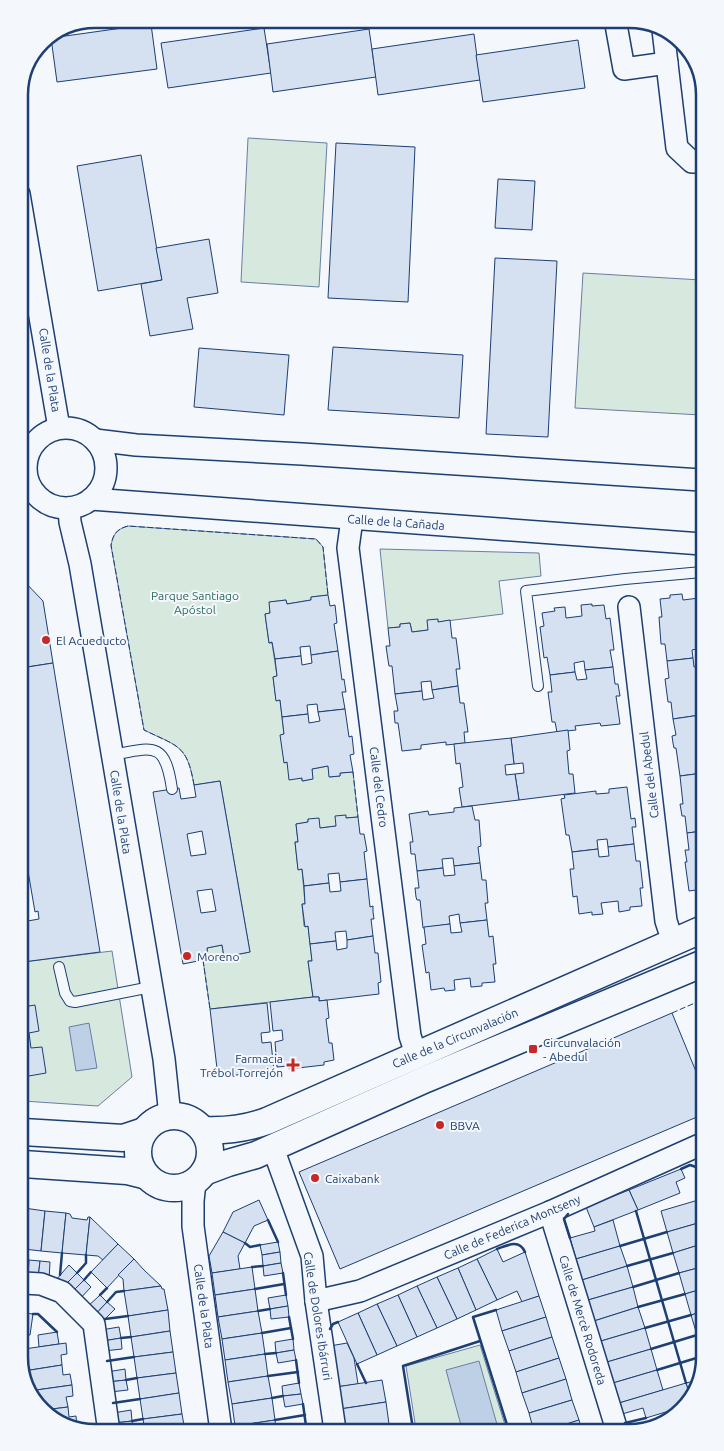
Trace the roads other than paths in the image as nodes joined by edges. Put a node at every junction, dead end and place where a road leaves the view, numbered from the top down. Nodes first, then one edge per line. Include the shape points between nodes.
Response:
1 (617, 28) edge
2 (664, 37) edge
3 (667, 63) junction
4 (696, 162) edge
5 (28, 296) edge
6 (40, 433) edge
7 (95, 440) junction
8 (28, 453) edge
9 (696, 480) edge
10 (28, 481) edge
11 (28, 495) edge
12 (91, 499) junction
13 (69, 508) junction
14 (352, 519) junction
15 (696, 544) edge
16 (696, 573) edge
17 (629, 607) dead end
18 (538, 686) dead end
19 (112, 755) junction
20 (172, 789) dead end
21 (696, 932) edge
22 (673, 942) junction
23 (696, 966) edge
24 (60, 967) dead end
25 (151, 987) junction
26 (416, 1054) junction
27 (170, 1116) junction
28 (203, 1130) junction
29 (144, 1131) junction
30 (28, 1132) edge
31 (696, 1147) edge
32 (273, 1148) junction
33 (28, 1164) edge
34 (147, 1176) junction
35 (200, 1177) junction
36 (550, 1212) junction
37 (28, 1283) edge
38 (316, 1300) junction
39 (108, 1423) edge
40 (220, 1423) edge
41 (334, 1423) edge
42 (615, 1424) edge

1 - 3 street via 624,69
2 - 3 street
3 - 4 street via 677,148
5 - 6 street, Calle de la Plata
6 - 7 street via 72,428
6 - 8 street
7 - 9 street
7 - 12 street via 102,450 106,471 103,482
10 - 11 street
11 - 13 street via 51,505
12 - 13 street
12 - 14 street, Calle de la Cañada
13 - 19 street, Calle de la Plata
14 - 15 street, Calle de la Cañada
14 - 26 street, Calle del Cedro via 348,548 410,1036
16 - 18 lane via 526,592
17 - 22 street, Calle del Abedul via 666,921
19 - 20 lane via 155,750 169,770
19 - 25 street, Calle de la Plata
21 - 22 street, Calle de la Circunvalación
22 - 26 street, Calle de la Circunvalación
23 - 32 street via 426,1079
24 - 25 lane via 65,993 70,1001
25 - 27 street, Calle de la Plata
26 - 28 street, Calle de la Circunvalación via 267,1121 231,1130
27 - 28 street via 194,1121
27 - 29 street via 156,1121
28 - 35 street via 209,1143 210,1158
29 - 30 street via 122,1138
29 - 34 street via 138,1146 139,1162
31 - 36 street, Calle de Federica Montseny
32 - 35 street via 228,1163
32 - 38 street, Calle de Dolores Ibárruri via 312,1256
33 - 34 street via 127,1171
34 - 35 street via 158,1185 170,1188 184,1187
35 - 40 street, Calle de la Plata via 193,1201 192,1226
36 - 38 street, Calle de Federica Montseny via 360,1291
36 - 42 street, Calle de Mercè Rodoreda
37 - 39 street via 41,1284 62,1292 94,1324
38 - 41 street, Calle de Dolores Ibárruri

